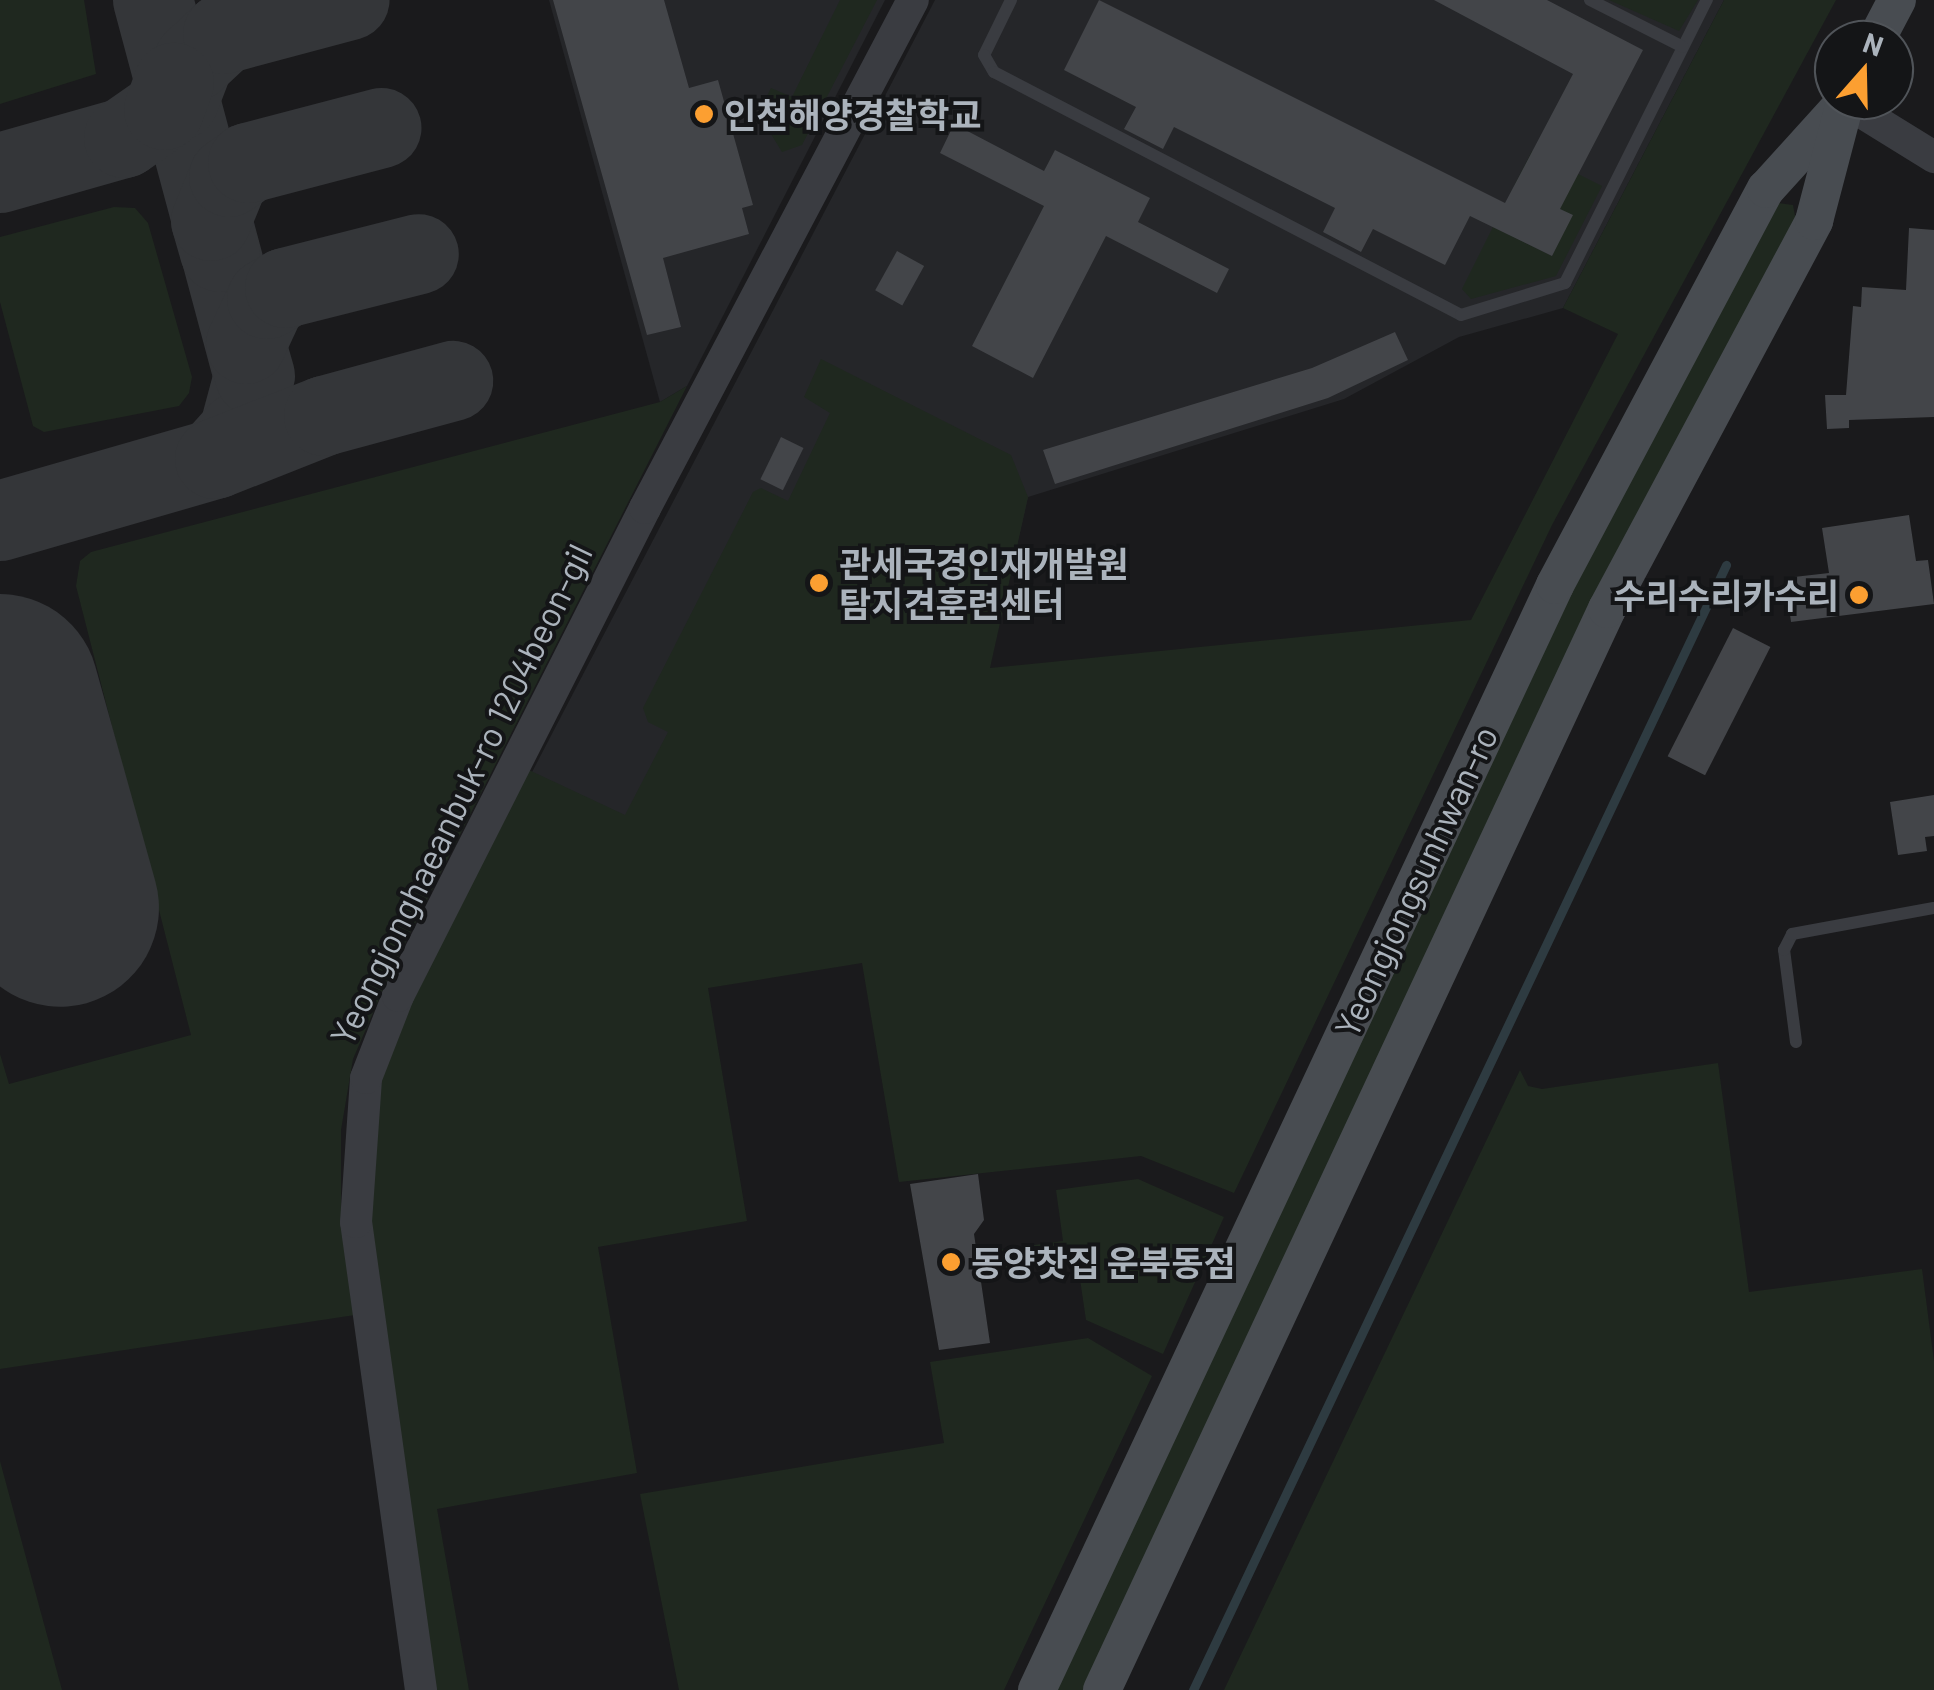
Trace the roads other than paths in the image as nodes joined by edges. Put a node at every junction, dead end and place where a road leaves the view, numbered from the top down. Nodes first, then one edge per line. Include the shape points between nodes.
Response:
1 (914, 0) edge
2 (1011, 0) edge
3 (1590, 0) edge
4 (1707, 0) edge
5 (1683, 47) junction
6 (1829, 120) edge
7 (1841, 120) edge
8 (1876, 120) edge
9 (1934, 157) edge
10 (1934, 908) edge
11 (1796, 1042) dead end
12 (420, 1690) edge
13 (1037, 1690) edge
14 (1102, 1690) edge

1 - 12 street, Yeongjonghaeanbuk-ro 1204beon-gil via 636,526 398,996 366,1078 356,1140 356,1222
2 - 5 lane via 984,55 994,72 1461,314 1565,283
3 - 5 lane
4 - 5 lane
6 - 13 main road, Yeongjongsunhwan-ro via 1766,189 1555,585
7 - 14 main road, Yeongjongsunhwan-ro via 1814,221 1607,608
8 - 9 street
10 - 11 lane via 1792,934 1784,950

